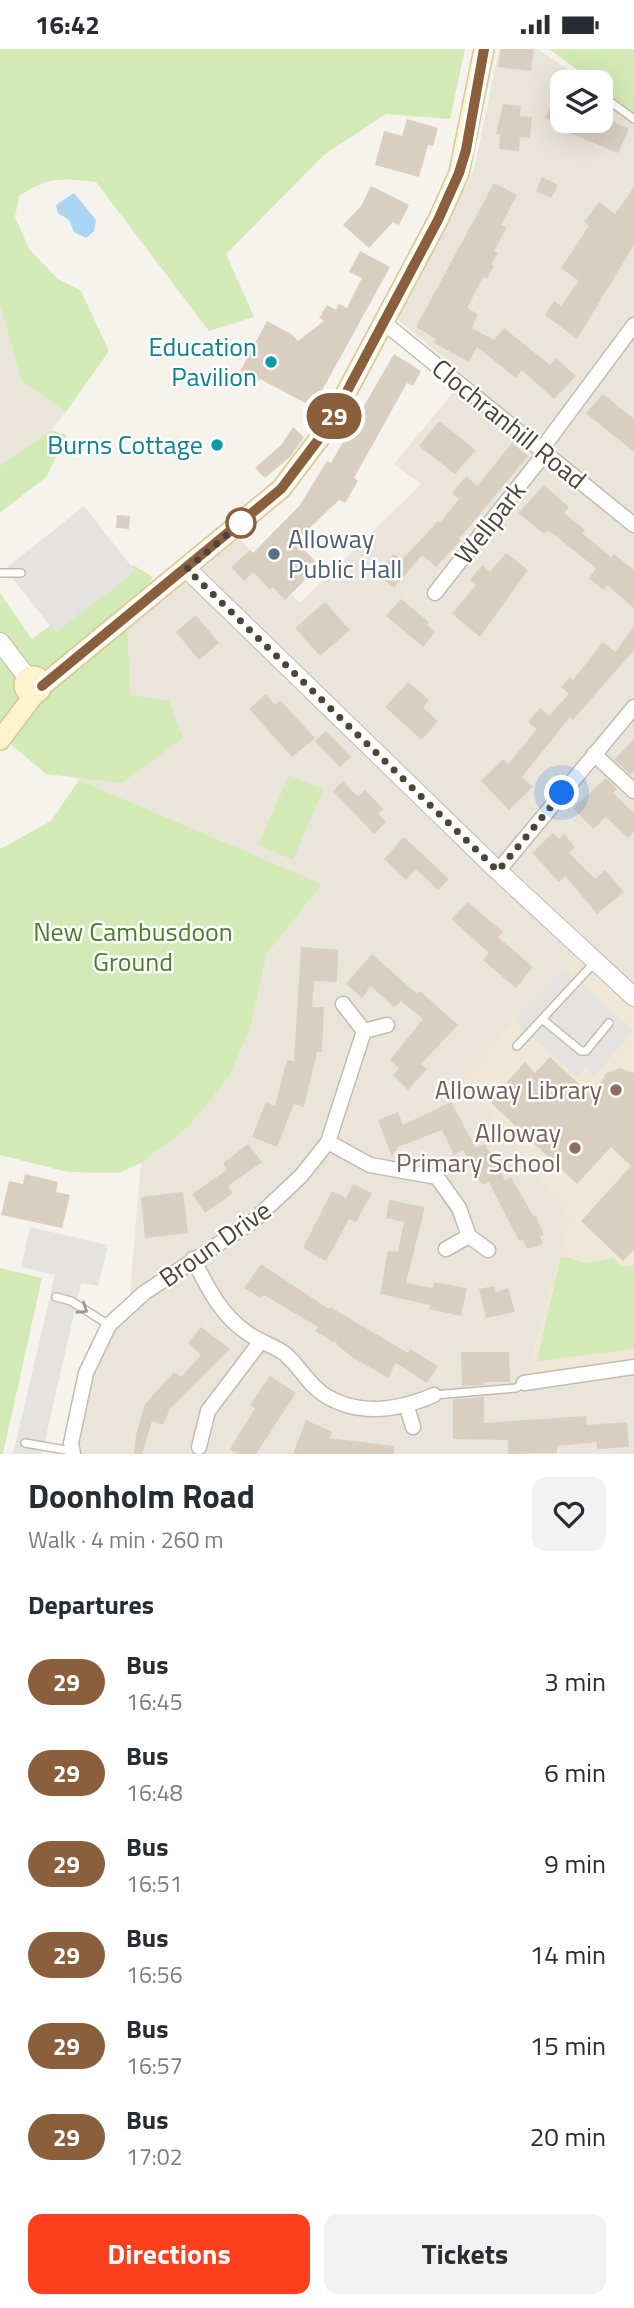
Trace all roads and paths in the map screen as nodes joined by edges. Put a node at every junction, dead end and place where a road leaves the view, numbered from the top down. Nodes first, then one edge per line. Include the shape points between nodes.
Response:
1 (484, 49) edge
2 (613, 104) edge
3 (634, 119) edge
4 (383, 323) junction
5 (634, 325) edge
6 (543, 452) junction
7 (634, 525) edge
8 (187, 569) junction
9 (0, 573) edge
10 (21, 573) dead end
11 (435, 593) dead end
12 (0, 642) edge
13 (34, 686) junction
14 (634, 706) edge
15 (0, 740) edge
16 (594, 754) junction
17 (634, 791) edge
18 (498, 871) junction
19 (595, 961) junction
20 (634, 997) edge
21 (344, 1004) dead end
22 (542, 1019) junction
23 (608, 1023) dead end
24 (387, 1024) dead end
25 (364, 1031) junction
26 (517, 1046) dead end
27 (328, 1143) junction
28 (469, 1236) junction
29 (446, 1249) dead end
30 (488, 1250) dead end
31 (193, 1259) junction
32 (56, 1297) dead end
33 (109, 1325) junction
34 (261, 1341) junction
35 (634, 1367) edge
36 (524, 1383) joint
37 (434, 1395) joint
38 (407, 1407) junction
39 (413, 1427) dead end
40 (24, 1443) dead end
41 (199, 1447) dead end
42 (72, 1453) edge

1 - 4 main road via 459,173
2 - 3 lane
4 - 6 street, Clochranhill Road
4 - 8 main road via 328,427 297,471
5 - 6 street, Wellpark
6 - 7 street, Clochranhill Road
6 - 11 street, Wellpark
8 - 13 main road
8 - 18 street
9 - 10 lane
12 - 13 street
13 - 15 main road
14 - 16 street
16 - 17 street
16 - 18 street
18 - 19 street
19 - 20 street
19 - 22 lane
21 - 25 street
22 - 23 lane via 581,1051 586,1051
22 - 26 lane
24 - 25 street
25 - 27 street, Broun Drive
27 - 28 street via 370,1165 438,1177 459,1209
27 - 31 street, Broun Drive via 286,1192 252,1222
28 - 29 street
28 - 30 street
31 - 33 street, Broun Drive via 144,1293
31 - 34 street via 226,1316
32 -> 33 lane
33 - 42 street, Broun Drive via 86,1373
34 - 38 street via 284,1353 325,1396 357,1408
34 - 41 street via 208,1411
35 - 36 street
36 - 37 lane via 516,1388
37 - 38 street
38 - 39 street
40 - 42 lane

